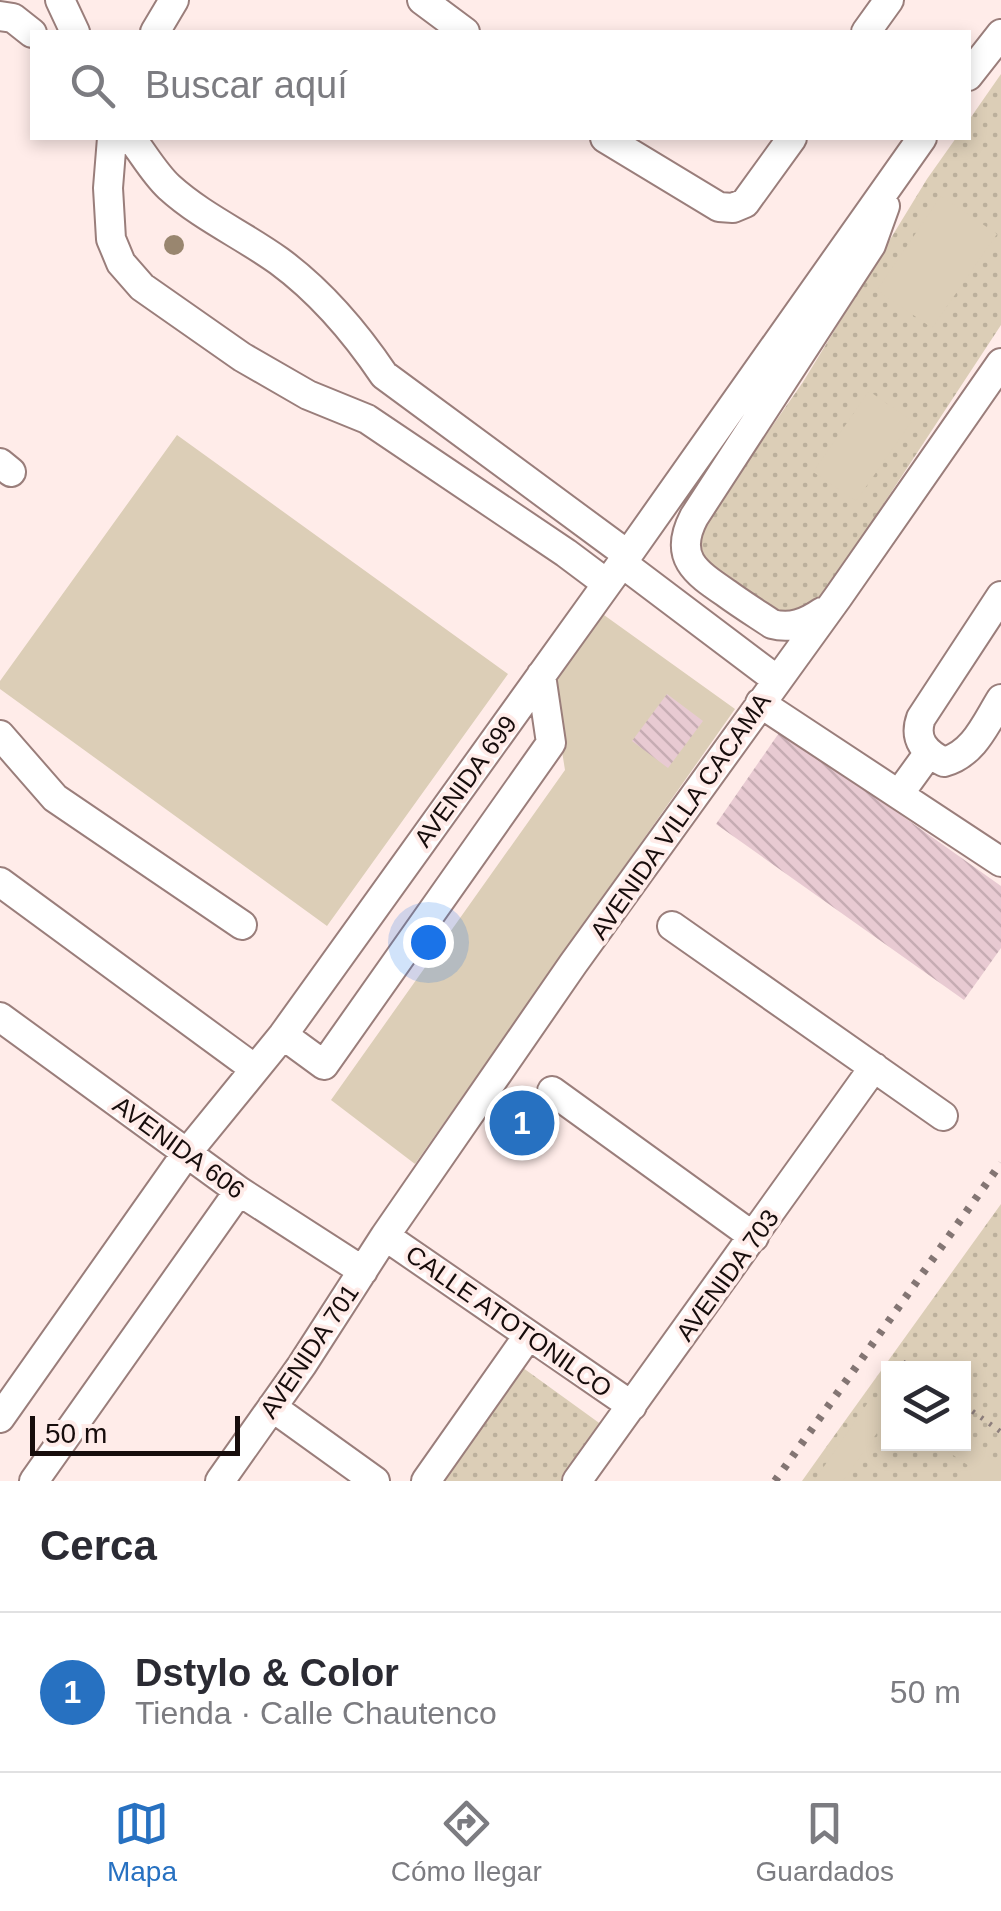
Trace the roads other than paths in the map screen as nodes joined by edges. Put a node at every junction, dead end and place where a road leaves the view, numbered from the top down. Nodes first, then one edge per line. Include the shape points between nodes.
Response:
1 (60, 0) edge
2 (160, 0) edge
3 (174, 0) edge
4 (422, 0) edge
5 (888, 0) edge
6 (0, 16) edge
7 (74, 30) edge
8 (154, 30) edge
9 (155, 30) edge
10 (461, 30) edge
11 (867, 30) edge
12 (30, 31) edge
13 (1001, 34) edge
14 (971, 72) edge
15 (112, 140) edge
16 (132, 140) edge
17 (608, 140) edge
18 (791, 140) edge
19 (921, 140) edge
20 (898, 172) junction
21 (1001, 364) edge
22 (618, 567) junction
23 (1001, 596) edge
24 (838, 597) junction
25 (541, 675) junction
26 (768, 691) junction
27 (1001, 699) edge
28 (0, 735) edge
29 (928, 754) junction
30 (899, 794) junction
31 (997, 849) edge
32 (0, 882) edge
33 (242, 926) dead end
34 (672, 926) dead end
35 (0, 1018) edge
36 (283, 1035) junction
37 (874, 1067) junction
38 (254, 1069) junction
39 (552, 1091) dead end
40 (943, 1116) dead end
41 (186, 1154) junction
42 (239, 1191) junction
43 (385, 1236) junction
44 (754, 1237) junction
45 (363, 1271) junction
46 (528, 1336) junction
47 (632, 1406) junction
48 (272, 1407) junction
49 (0, 1418) edge
50 (34, 1481) edge
51 (220, 1481) edge
52 (375, 1481) edge
53 (426, 1481) edge
54 (578, 1481) edge

1 - 7 street
2 - 8 street
3 - 9 street
4 - 10 street
5 - 11 street
6 - 12 street
13 - 14 street
15 - 22 street via 111,239 142,287 275,376 367,419 566,553
16 - 22 street via 166,185 328,303 384,375
17 - 18 street via 732,208 746,203
19 - 20 street, AVENIDA 699
20 - 22 street, AVENIDA 699
20 - 24 street via 871,245 694,517 685,543 700,575 772,624 796,626
21 - 24 street, AVENIDA VILLA CACAMA
22 - 25 street, AVENIDA 699
22 - 26 street
23 - 29 street via 921,718 917,729
24 - 26 street, AVENIDA VILLA CACAMA
25 - 36 street, AVENIDA 699
25 - 36 street via 550,742 324,1064
26 - 30 street
26 - 43 street, AVENIDA VILLA CACAMA
27 - 29 street via 967,752 944,762
28 - 33 street via 55,798
29 - 30 street
30 - 31 street
32 - 38 street
34 - 37 street
35 - 41 street, AVENIDA 606
36 - 38 street, AVENIDA 699
37 - 40 street
37 - 44 street, AVENIDA 703
38 - 41 street, AVENIDA 699
39 - 44 street
41 - 42 street, AVENIDA 606
41 - 49 street, AVENIDA 699
42 - 45 street, AVENIDA 606
42 - 50 street
43 - 45 street, AVENIDA VILLA CACAMA
43 - 46 street, CALLE ATOTONILCO
44 - 47 street, AVENIDA 703
45 - 48 street, AVENIDA 701
46 - 47 street, CALLE ATOTONILCO
46 - 53 street
47 - 54 street, AVENIDA 703
48 - 51 street, AVENIDA 701
48 - 52 street

